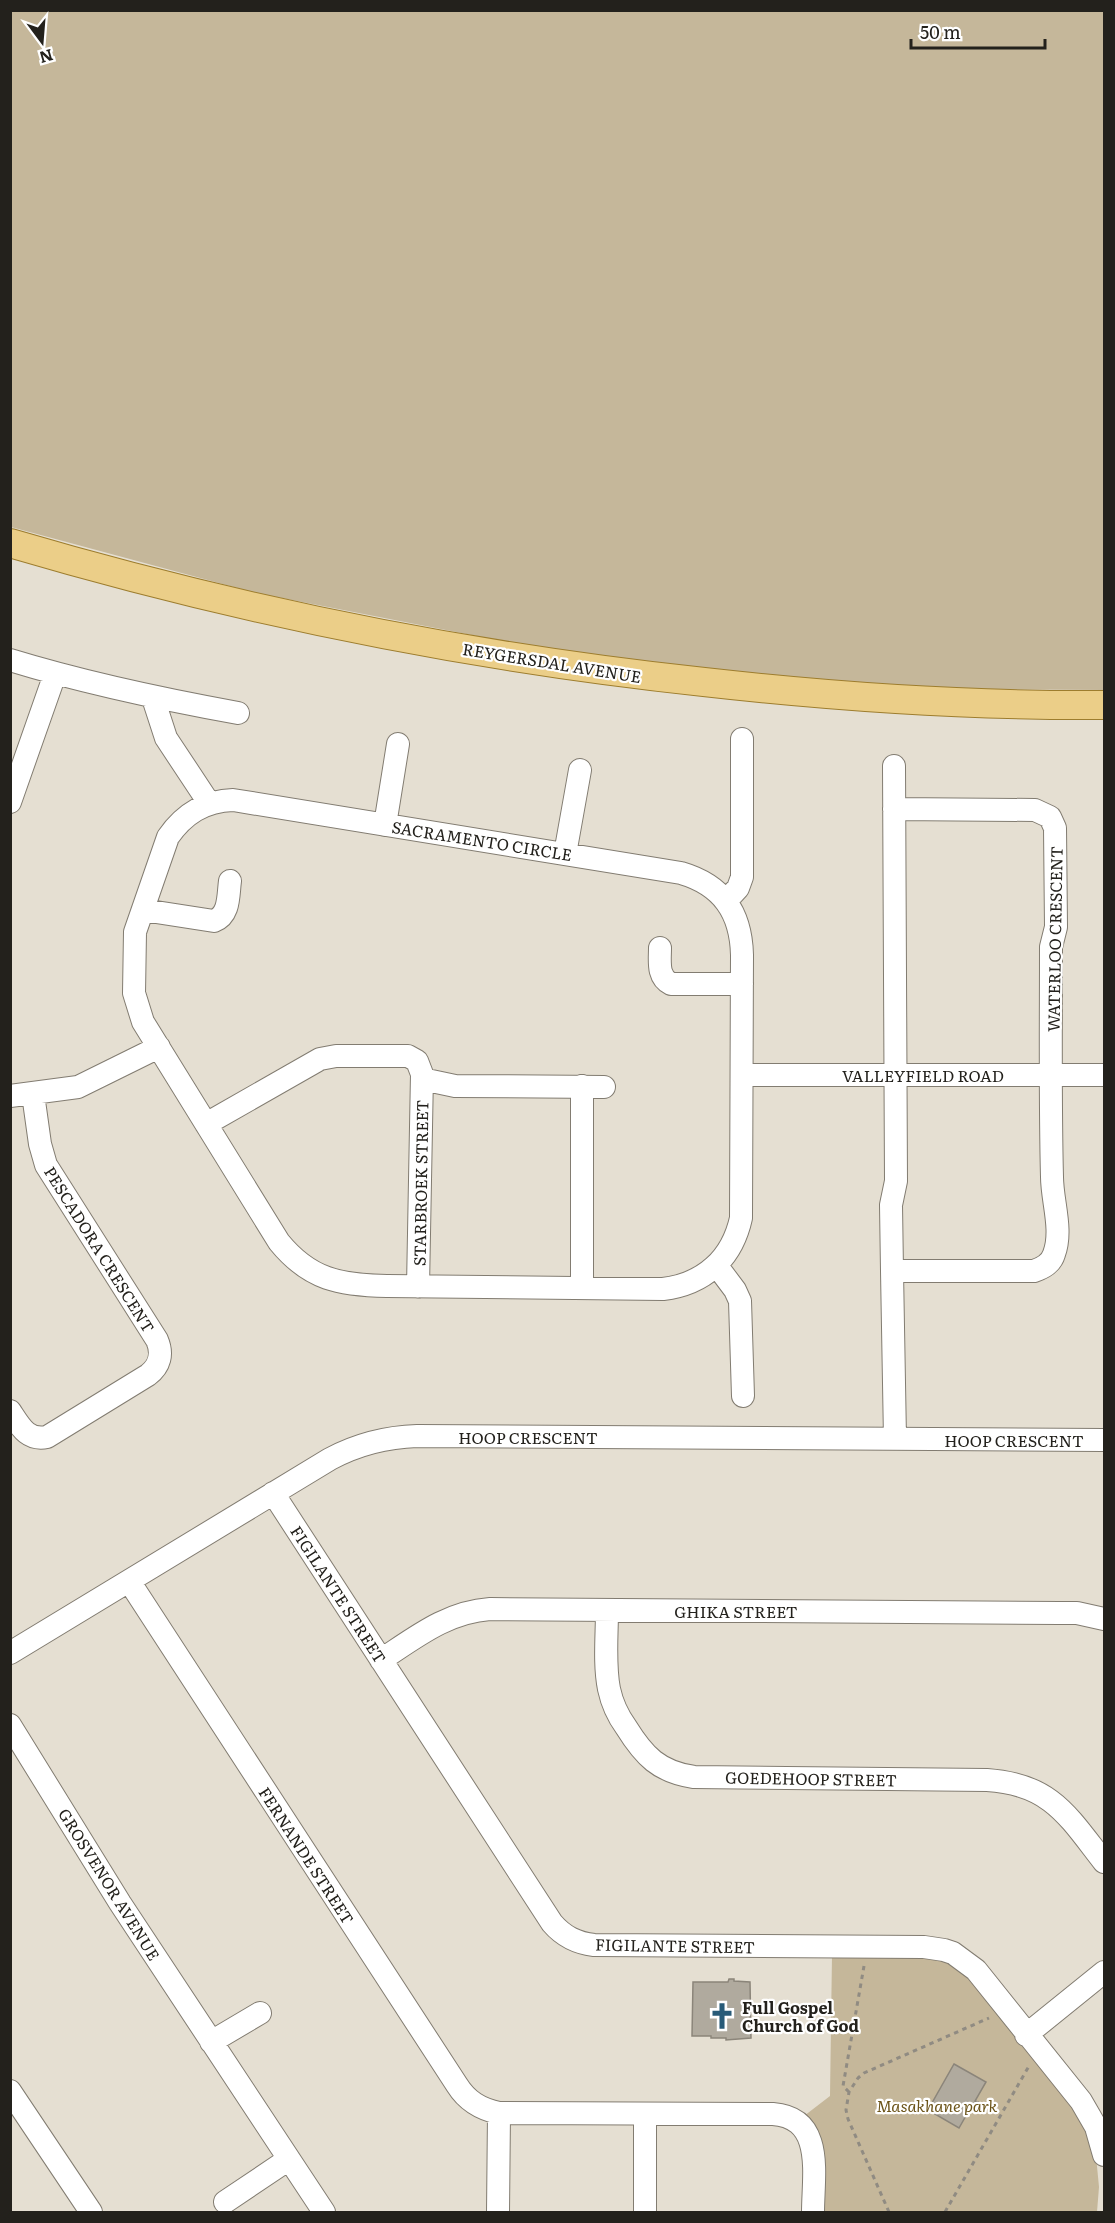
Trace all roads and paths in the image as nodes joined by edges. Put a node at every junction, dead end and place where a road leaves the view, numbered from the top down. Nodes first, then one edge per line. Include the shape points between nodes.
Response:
1 (10, 543) edge
2 (10, 660) edge
3 (55, 674) junction
4 (153, 698) junction
5 (1104, 705) edge
6 (238, 713) dead end
7 (742, 739) dead end
8 (398, 744) dead end
9 (894, 766) dead end
10 (580, 770) dead end
11 (10, 802) edge
12 (209, 803) junction
13 (894, 809) junction
14 (385, 825) junction
15 (566, 854) junction
16 (230, 881) dead end
17 (726, 901) junction
18 (143, 910) junction
19 (660, 948) dead end
20 (742, 984) junction
21 (159, 1047) junction
22 (742, 1075) junction
23 (896, 1075) junction
24 (1104, 1075) edge
25 (1051, 1076) junction
26 (422, 1079) junction
27 (582, 1086) junction
28 (604, 1087) dead end
29 (22, 1095) edge
30 (206, 1124) junction
31 (717, 1266) junction
32 (892, 1271) junction
33 (418, 1287) junction
34 (582, 1288) junction
35 (743, 1396) dead end
36 (10, 1411) edge
37 (895, 1439) junction
38 (1104, 1440) edge
39 (273, 1493) junction
40 (129, 1581) junction
41 (607, 1610) junction
42 (1104, 1619) edge
43 (10, 1653) edge
44 (381, 1660) junction
45 (10, 1725) edge
46 (1104, 1862) edge
47 (867, 1947) junction
48 (1104, 1972) edge
49 (1008, 2011) junction
50 (260, 2013) dead end
51 (212, 2042) junction
52 (1032, 2042) junction
53 (10, 2091) edge
54 (849, 2092) junction
55 (499, 2113) junction
56 (645, 2114) junction
57 (1104, 2155) edge
58 (289, 2159) junction
59 (225, 2202) dead end
60 (91, 2212) edge
61 (324, 2212) edge
62 (498, 2212) edge
63 (645, 2212) edge
64 (813, 2212) edge
65 (889, 2212) edge
66 (945, 2212) edge

1 - 5 main road, REYGERSDAL AVENUE via 281,613 582,667 871,698
2 - 3 street
3 - 4 street
3 - 11 street
4 - 6 street
4 - 12 street via 166,738
7 - 17 street via 742,877
8 - 14 street
9 - 13 street
10 - 15 street
12 - 14 street, SACRAMENTO CIRCLE via 232,800
12 - 18 street, SACRAMENTO CIRCLE via 191,812 168,837
13 - 23 street
13 - 25 street, WATERLOO CRESCENT via 1035,810 1053,822 1056,927 1051,946
14 - 15 street, SACRAMENTO CIRCLE
15 - 17 street, SACRAMENTO CIRCLE via 687,875 706,883
16 - 18 street via 225,912 219,919 209,921
17 - 20 street, SACRAMENTO CIRCLE via 742,940
18 - 21 street, SACRAMENTO CIRCLE via 135,932 134,993 143,1022
19 - 20 street via 661,972 667,982
20 - 22 street, SACRAMENTO CIRCLE
21 - 29 street via 78,1087
21 - 30 street, SACRAMENTO CIRCLE
22 - 23 street, VALLEYFIELD ROAD
22 - 31 street, SACRAMENTO CIRCLE via 741,1218 733,1244
23 - 25 street, VALLEYFIELD ROAD
23 - 32 street
24 - 25 street, VALLEYFIELD ROAD
25 - 32 street via 1056,1247 1047,1265 1034,1271
26 - 27 street via 454,1086
26 - 30 street via 420,1064 408,1056 328,1057
26 - 33 street, STARBROEK STREET
27 - 28 street
27 - 34 street
29 - 36 street, PESCADORA CRESCENT via 46,1165 157,1340 160,1353 157,1366 148,1375 47,1437 28,1435
30 - 33 street, SACRAMENTO CIRCLE via 279,1242 298,1262 337,1282
31 - 34 street, SACRAMENTO CIRCLE via 697,1280 675,1287
31 - 35 street via 740,1301
32 - 37 street
33 - 34 street, SACRAMENTO CIRCLE
37 - 38 street, HOOP CRESCENT
37 - 39 street, HOOP CRESCENT via 402,1437 372,1441 343,1451
39 - 40 street, HOOP CRESCENT
39 - 44 street, FIGILANTE STREET
40 - 43 street, HOOP CRESCENT
40 - 55 street, FERNANDE STREET via 462,2093 476,2105
41 - 42 street, GHIKA STREET via 1077,1613
41 - 44 street, GHIKA STREET via 467,1611 441,1621
41 - 46 street, GOEDEHOOP STREET via 607,1674 613,1704 638,1747 663,1768 694,1777 987,1780 1021,1784 1057,1804
44 - 47 street, FIGILANTE STREET via 552,1923 565,1936 594,1945
45 - 51 street, GROSVENOR AVENUE
47 - 49 street, FIGILANTE STREET via 934,1948 953,1953 976,1970
47 - 54 path via 843,2086
48 - 52 street
49 - 52 street, FIGILANTE STREET
49 - 54 path via 864,2073
50 - 51 street
51 - 58 street, GROSVENOR AVENUE
52 - 57 street, FIGILANTE STREET via 1089,2113
52 - 66 path
53 - 60 street
54 - 65 path via 848,2119
55 - 56 street, FERNANDE STREET
55 - 62 street
56 - 63 street
56 - 64 street, FERNANDE STREET via 773,2114 797,2122 812,2145
58 - 59 street
58 - 61 street, GROSVENOR AVENUE

